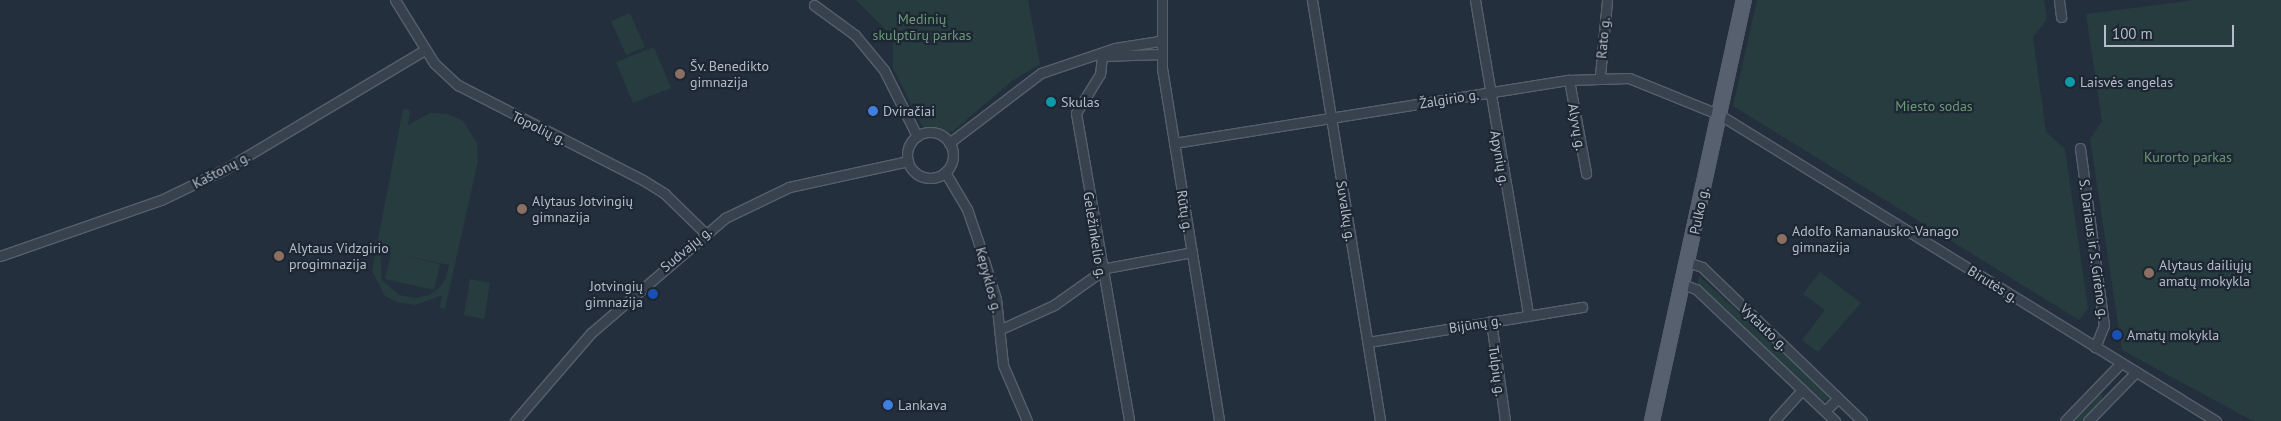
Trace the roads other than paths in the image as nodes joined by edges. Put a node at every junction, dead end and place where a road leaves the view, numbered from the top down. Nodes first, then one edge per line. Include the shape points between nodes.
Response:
1 (395, 0) edge
2 (1162, 0) edge
3 (1312, 0) edge
4 (1475, 0) edge
5 (1607, 0) edge
6 (1744, 0) edge
7 (2059, 0) edge
8 (814, 5) dead end
9 (2061, 17) dead end
10 (1159, 41) junction
11 (425, 50) junction
12 (1161, 54) junction
13 (1102, 56) junction
14 (1600, 76) junction
15 (1569, 80) junction
16 (1489, 93) junction
17 (1720, 115) junction
18 (1331, 118) junction
19 (917, 136) junction
20 (949, 142) junction
21 (1174, 143) junction
22 (2080, 148) dead end
23 (908, 161) junction
24 (945, 172) junction
25 (1586, 173) dead end
26 (704, 232) junction
27 (1192, 252) junction
28 (0, 256) edge
29 (1687, 262) junction
30 (1100, 271) junction
31 (1682, 284) junction
32 (1582, 307) dead end
33 (1528, 315) junction
34 (1491, 321) junction
35 (1000, 329) junction
36 (1368, 342) junction
37 (2094, 347) junction
38 (2121, 363) junction
39 (2136, 372) junction
40 (1802, 390) junction
41 (1838, 398) junction
42 (1825, 411) junction
43 (515, 421) edge
44 (1026, 421) edge
45 (1129, 421) edge
46 (1219, 421) edge
47 (1380, 421) edge
48 (1505, 421) edge
49 (1652, 421) edge
50 (1774, 421) edge
51 (1835, 421) edge
52 (1862, 421) edge
53 (2065, 421) edge
54 (2088, 421) edge
55 (2216, 421) edge

1 - 11 street, Topolių g.
2 - 10 street, Rūtų g.
3 - 18 street, Suvalkų g.
4 - 16 street, Apynių g.
5 - 14 street, Rato g.
6 - 17 main road, Pulko g.
7 - 9 street
8 - 19 street via 841,22 884,70
10 - 12 street, Rūtų g.
10 - 13 street via 1115,48
11 - 26 street, Topolių g. via 469,93 643,180 665,194
11 - 28 street, Kaštonų g. via 226,169 160,200
12 - 13 street
12 - 21 street, Rūtų g.
13 - 20 street via 1067,63 1027,81
13 - 30 street, Geležinkelio g. via 1100,74 1076,113
14 - 15 street, Žalgirio g.
14 - 17 street, Žalgirio g. via 1648,84
15 - 16 street, Žalgirio g.
15 - 25 street, Alyvų g.
16 - 18 street, Žalgirio g.
16 - 33 street, Apynių g.
17 - 29 main road, Pulko g.
17 - 37 street, Birutės g.
18 - 21 street, Žalgirio g.
18 - 36 street, Suvalkų g.
19 - 20 street via 934,133
19 - 23 street via 908,150
20 - 24 street via 952,161
21 - 27 street, Rūtų g.
22 - 37 street, S. Dariaus ir S. Girėno g. via 2104,325
23 - 24 street via 915,172 927,178
23 - 26 street, Sudvajų g. via 789,187 742,208
24 - 35 street, Kepyklos g. via 967,209 996,299
26 - 43 street, Sudvajų g. via 591,333
27 - 30 street via 1114,264
27 - 46 street, Rūtų g.
29 - 31 main road, Pulko g.
29 - 41 street, Vytauto g. via 1702,267
30 - 35 street via 1054,305
30 - 45 street, Geležinkelio g.
31 - 40 street, Vytauto g. via 1696,289
31 - 49 main road, Pulko g.
32 - 33 street, Bijūnų g.
33 - 34 street, Bijūnų g.
34 - 36 street, Bijūnų g.
34 - 48 street, Tulpių g.
35 - 44 street, Kepyklos g. via 1004,366
36 - 47 street, Suvalkų g.
37 - 38 street, Birutės g.
38 - 39 street, Birutės g.
38 - 53 street
39 - 54 street
39 - 55 street, Birutės g.
40 - 42 street, Vytauto g.
40 - 50 street
41 - 42 street
41 - 52 street, Vytauto g.
42 - 51 street, Vytauto g.

